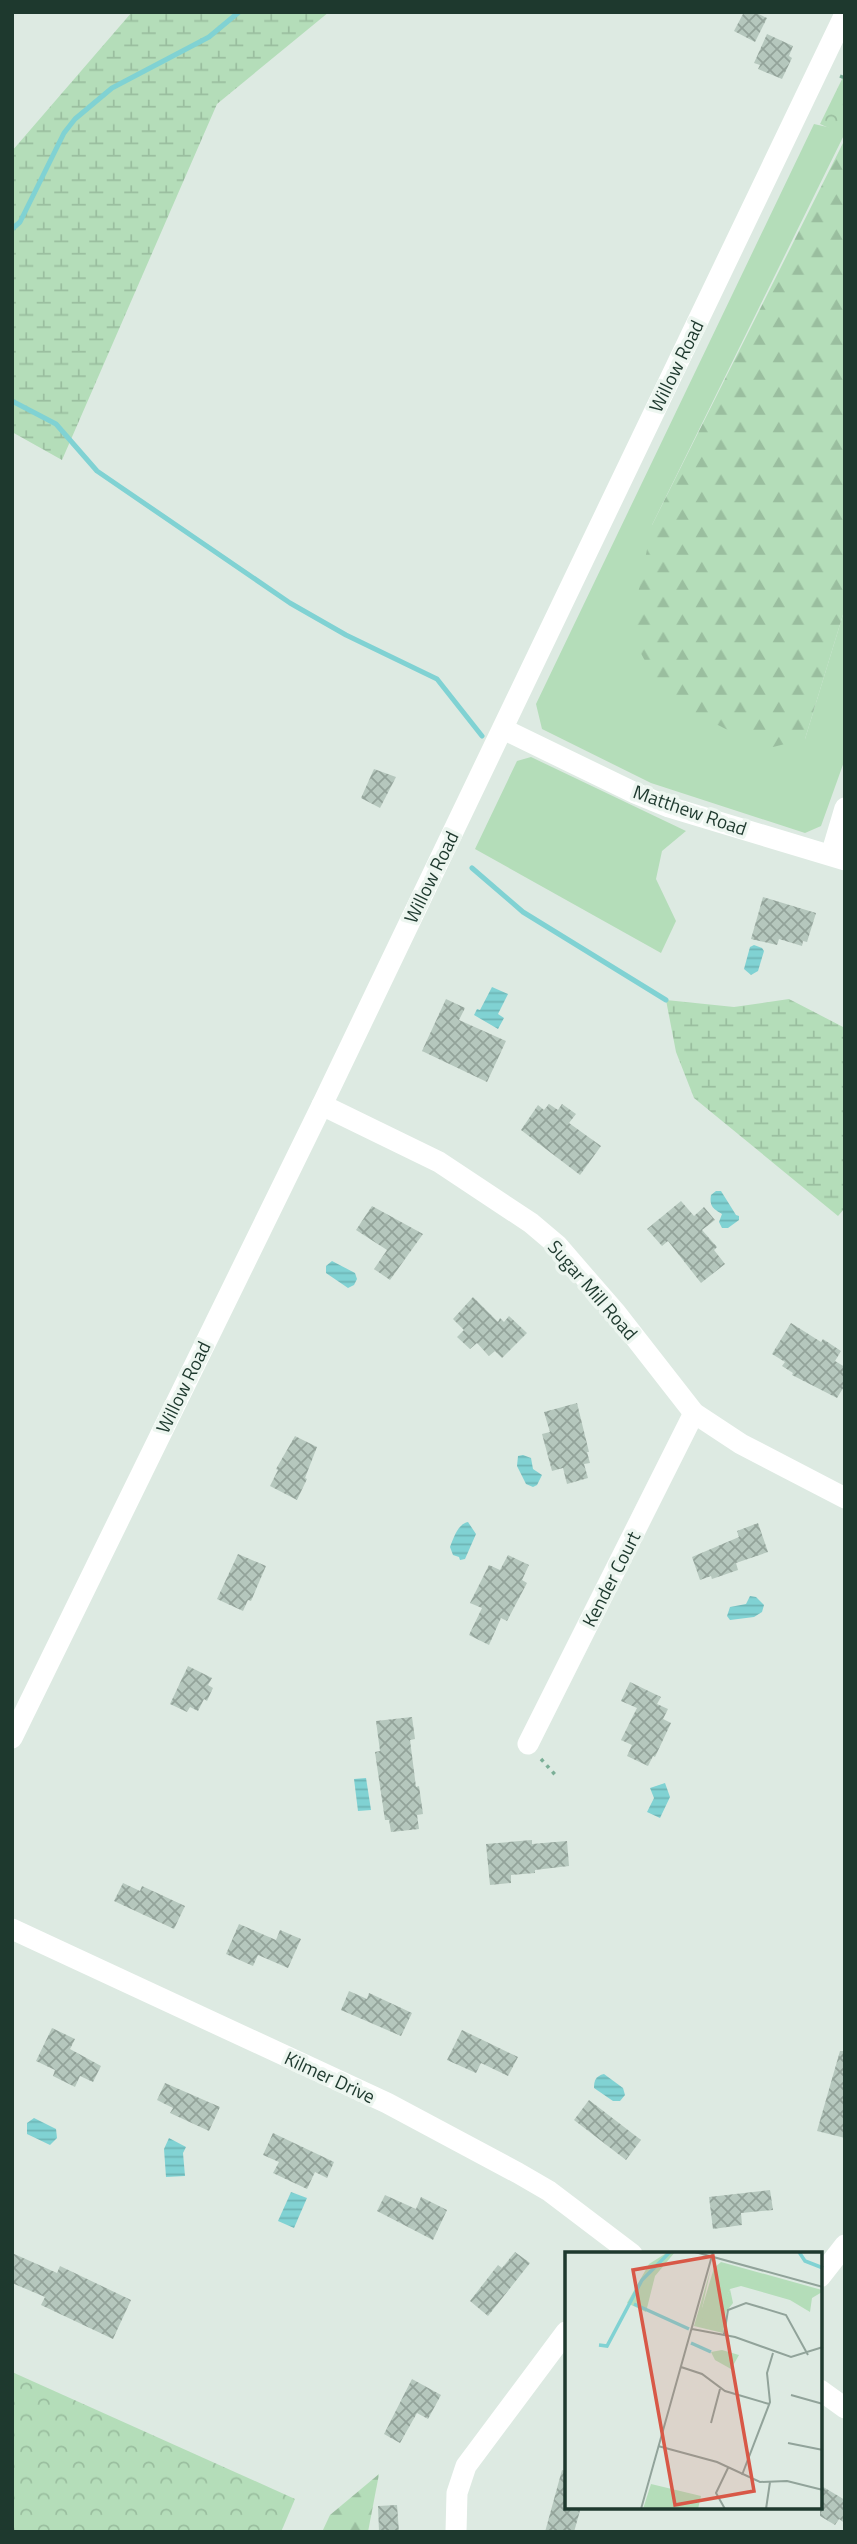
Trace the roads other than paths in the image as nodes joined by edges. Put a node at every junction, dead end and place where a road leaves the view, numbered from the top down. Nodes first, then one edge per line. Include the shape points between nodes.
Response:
1 (845, 14) edge
2 (503, 729) junction
3 (845, 808) edge
4 (838, 857) edge
5 (322, 1105) junction
6 (694, 1413) junction
7 (845, 1498) edge
8 (12, 1738) edge
9 (528, 1744) road end
10 (12, 1929) edge
11 (845, 2245) edge
12 (628, 2252) edge
13 (822, 2274) edge
14 (565, 2333) edge
15 (822, 2391) edge
16 (845, 2407) edge
17 (456, 2532) edge

1 - 2 street, Willow Road
2 - 4 street, Matthew Road via 669,807
2 - 5 street, Willow Road
3 - 4 street
5 - 6 street, Sugar Mill Road via 439,1162 531,1223 557,1245 617,1313
5 - 8 street, Willow Road
6 - 7 street, Sugar Mill Road via 741,1444
6 - 9 street, Kender Court
10 - 12 street, Kilmer Drive via 387,2103 549,2191
11 - 13 street
14 - 17 street via 466,2466 457,2493
15 - 16 street

